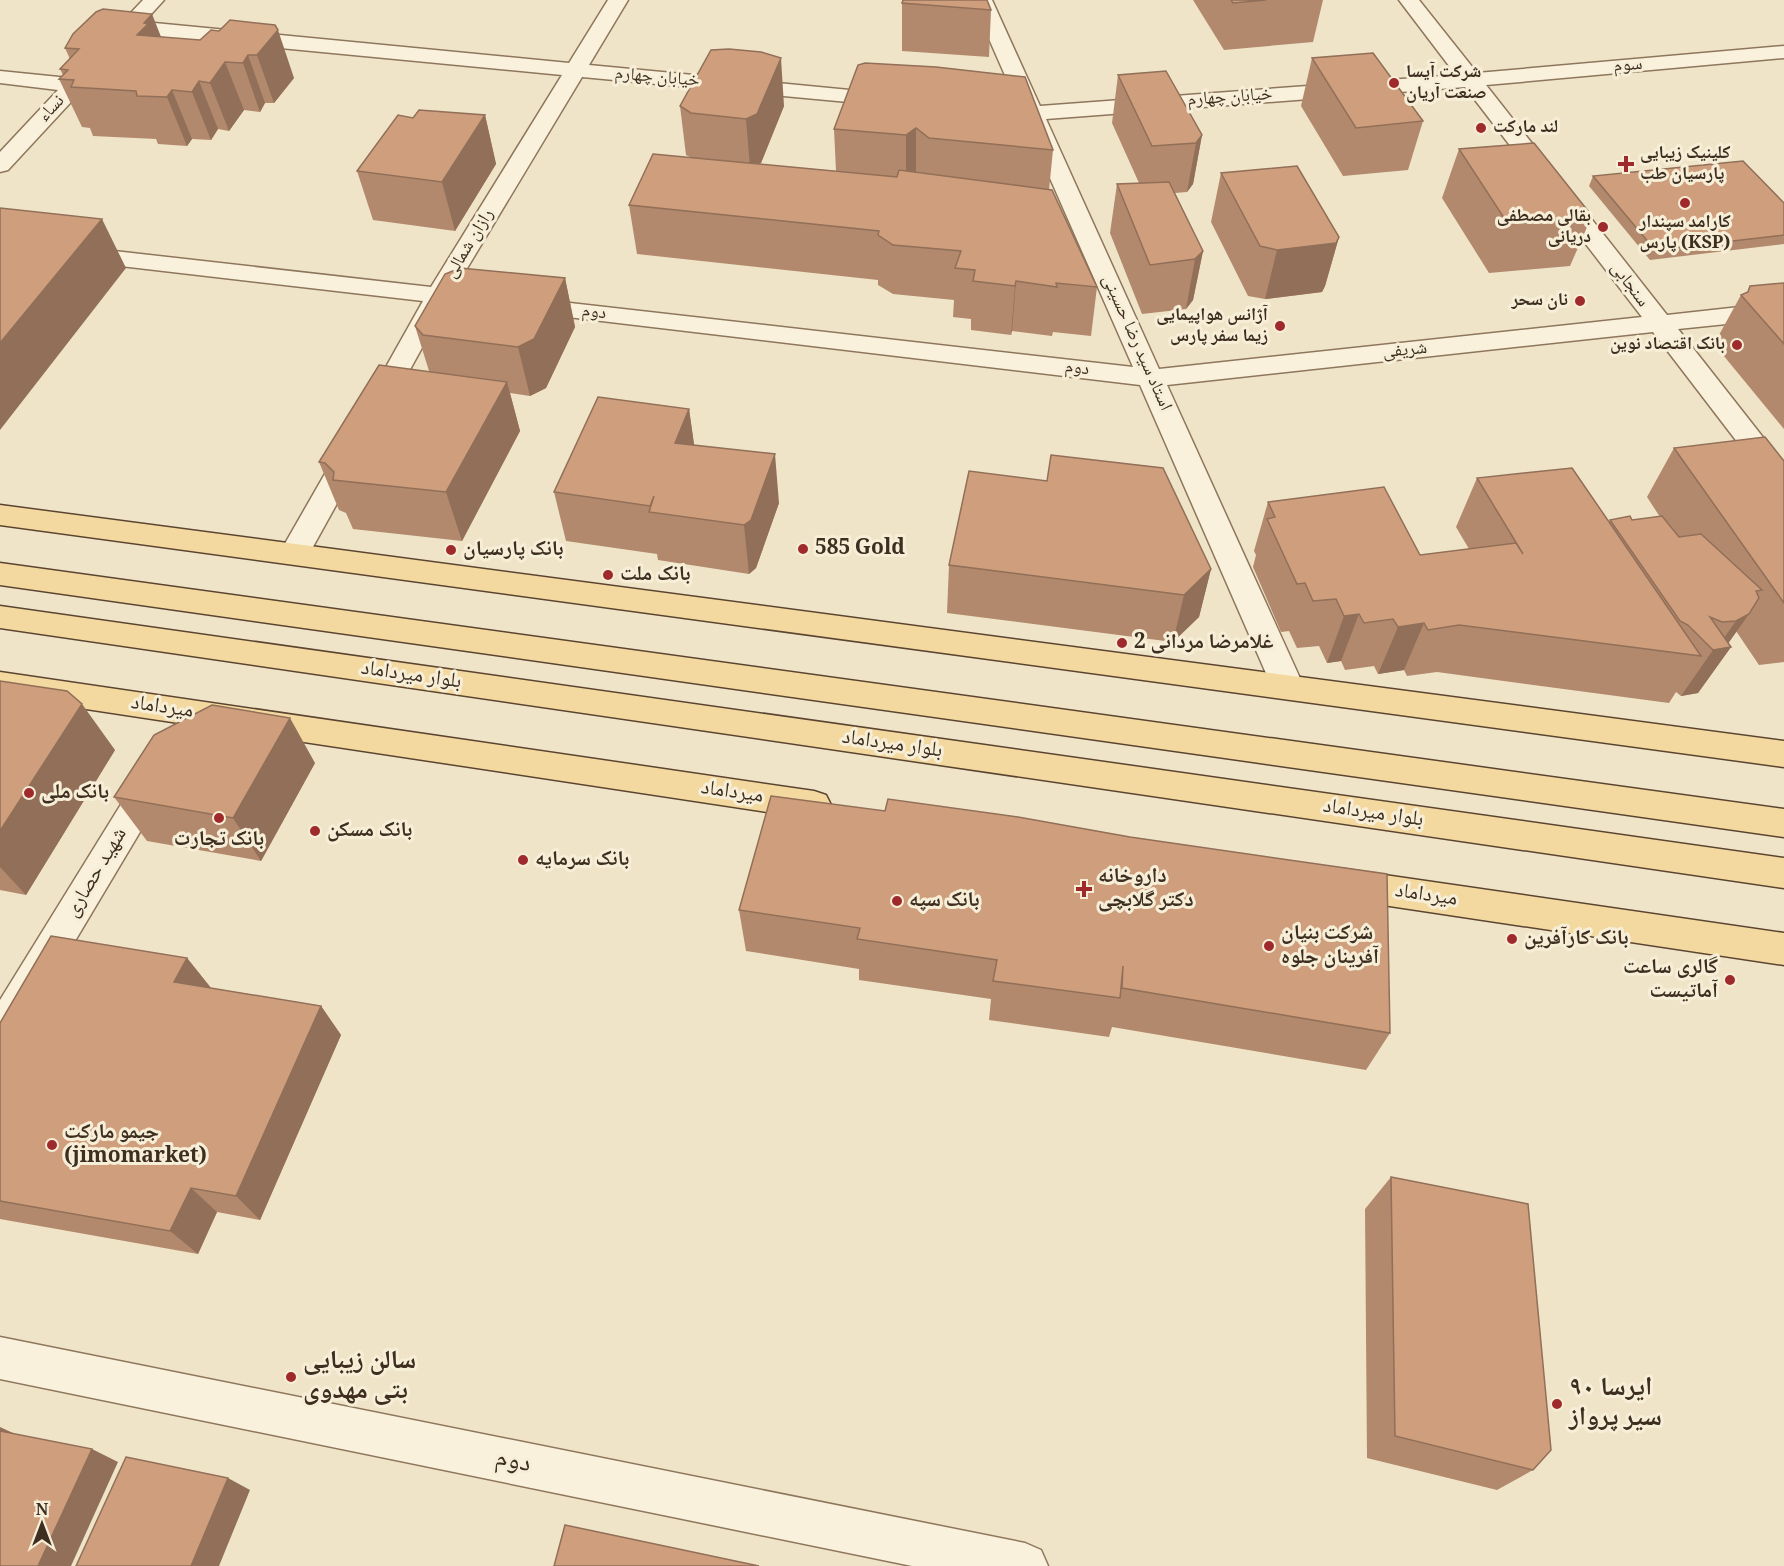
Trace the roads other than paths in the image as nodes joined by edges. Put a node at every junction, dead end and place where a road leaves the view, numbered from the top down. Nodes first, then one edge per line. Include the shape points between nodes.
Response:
1 (154, 0) edge
2 (618, 0) edge
3 (982, 0) edge
4 (1409, 0) edge
5 (129, 27) junction
6 (1784, 52) edge
7 (576, 70) junction
8 (0, 77) edge
9 (1472, 80) junction
10 (75, 85) junction
11 (915, 102) edge
12 (973, 108) edge
13 (1032, 113) junction
14 (0, 165) edge
15 (0, 245) edge
16 (438, 296) junction
17 (1784, 310) edge
18 (1659, 324) junction
19 (1152, 378) junction
20 (1784, 483) edge
21 (0, 515) edge
22 (294, 554) junction
23 (0, 574) edge
24 (0, 617) edge
25 (0, 684) edge
26 (1288, 687) junction
27 (194, 713) junction
28 (1784, 754) edge
29 (847, 810) edge
30 (1784, 823) edge
31 (1784, 873) edge
32 (1309, 879) edge
33 (1784, 950) edge
34 (0, 1033) edge
35 (0, 1358) edge
36 (1025, 1566) edge

1 - 5 street, نساء
2 - 7 street, رازان شمالی
3 - 13 street, استاد سید رضا حسینی
4 - 9 street, سنجابی
5 - 7 street, خیابان چهارم
5 - 10 street, نساء
6 - 9 street, سوم
7 - 11 street, خیابان چهارم
7 - 16 street, رازان شمالی
8 - 10 street
9 - 13 street, خیابان چهارم
9 - 18 street, سنجابی
10 - 14 street, نساء
12 - 13 street, خیابان چهارم
13 - 19 street, استاد سید رضا حسینی
15 - 16 street, دوم
16 - 19 street, دوم
16 - 22 street, رازان شمالی
17 - 18 street, شریفی
18 - 19 street, شریفی
18 - 20 street, سنجابی
19 - 26 street, استاد سید رضا حسینی
21 - 22 main road
22 - 26 main road
23 - 30 main road
24 - 31 main road, بلوار میرداماد
25 - 27 main road, میرداماد
26 - 28 main road
27 - 29 main road, میرداماد
27 - 34 street, شهید حصاری
32 - 33 main road, میرداماد
35 - 36 street, دوم

